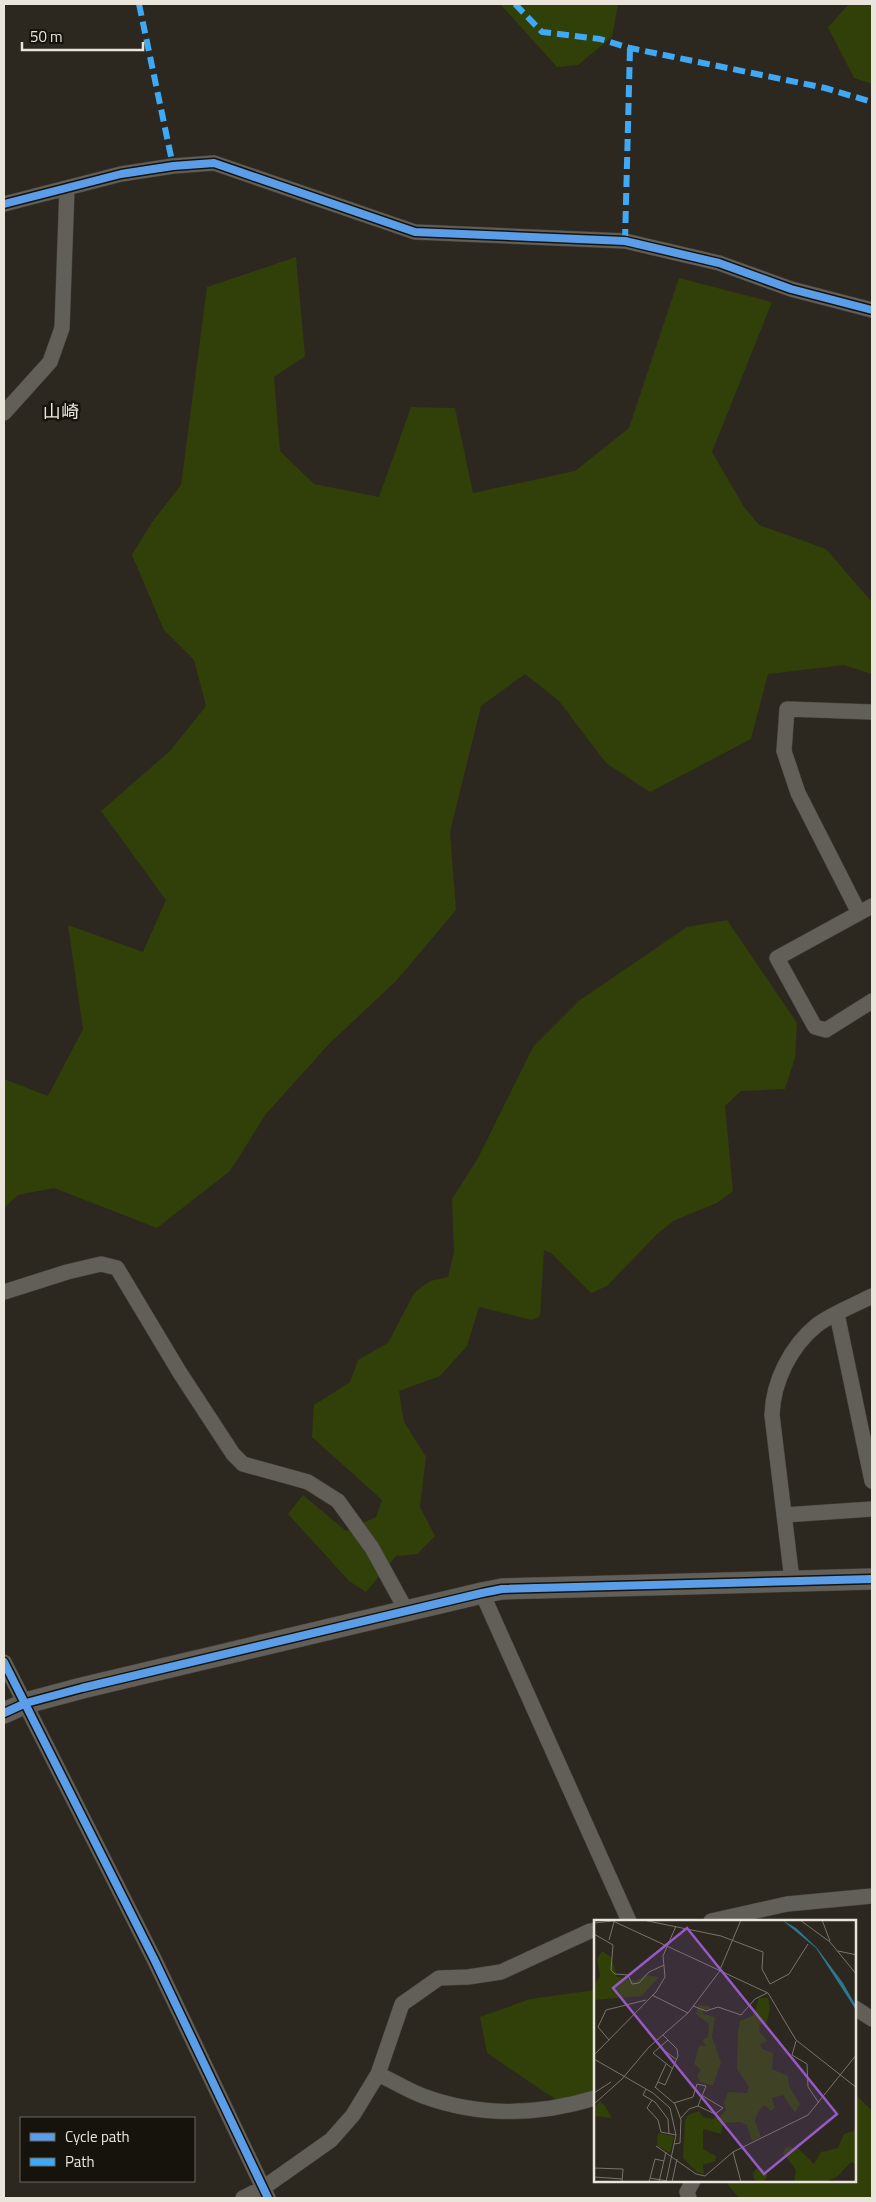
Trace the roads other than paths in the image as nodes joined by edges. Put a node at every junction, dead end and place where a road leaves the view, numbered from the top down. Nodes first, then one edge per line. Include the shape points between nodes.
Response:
1 (67, 188) junction
2 (4, 204) edge
3 (872, 310) edge
4 (4, 413) edge
5 (872, 712) edge
6 (866, 909) edge
7 (872, 1001) edge
8 (4, 1292) edge
9 (872, 1296) edge
10 (837, 1314) junction
11 (872, 1481) edge
12 (872, 1509) edge
13 (784, 1515) junction
14 (872, 1579) edge
15 (792, 1580) junction
16 (482, 1592) junction
17 (406, 1610) junction
18 (4, 1662) edge
19 (26, 1703) junction
20 (4, 1713) edge
21 (872, 1896) edge
22 (629, 1920) edge
23 (715, 1920) edge
24 (594, 1930) edge
25 (856, 2009) edge
26 (872, 2019) edge
27 (378, 2074) junction
28 (594, 2098) edge
29 (692, 2182) edge
30 (266, 2193) edge
31 (243, 2198) edge
32 (689, 2198) edge

1 - 2 street
1 - 3 street via 121,174 214,163 415,232 624,241 719,263 791,289
1 - 4 street via 62,328 50,362
5 - 6 street via 787,709 784,751 798,793
6 - 7 street via 777,958 815,1026 826,1030
8 - 17 street via 101,1264 117,1268 233,1454 243,1464 308,1482 338,1501 372,1548
9 - 10 street
10 - 11 street
10 - 13 street via 818,1324 801,1341 779,1378 772,1400
12 - 13 street
13 - 15 street
14 - 15 street
15 - 16 street
16 - 17 street
16 - 22 street
17 - 19 street
18 - 19 street
19 - 20 street
19 - 30 street
21 - 23 street via 786,1904
24 - 27 street via 501,1972 440,1978 402,2004
25 - 26 street
27 - 28 street via 421,2095 464,2108 522,2113
27 - 30 street via 353,2115 331,2140
29 - 32 street via 687,2192
30 - 31 street

